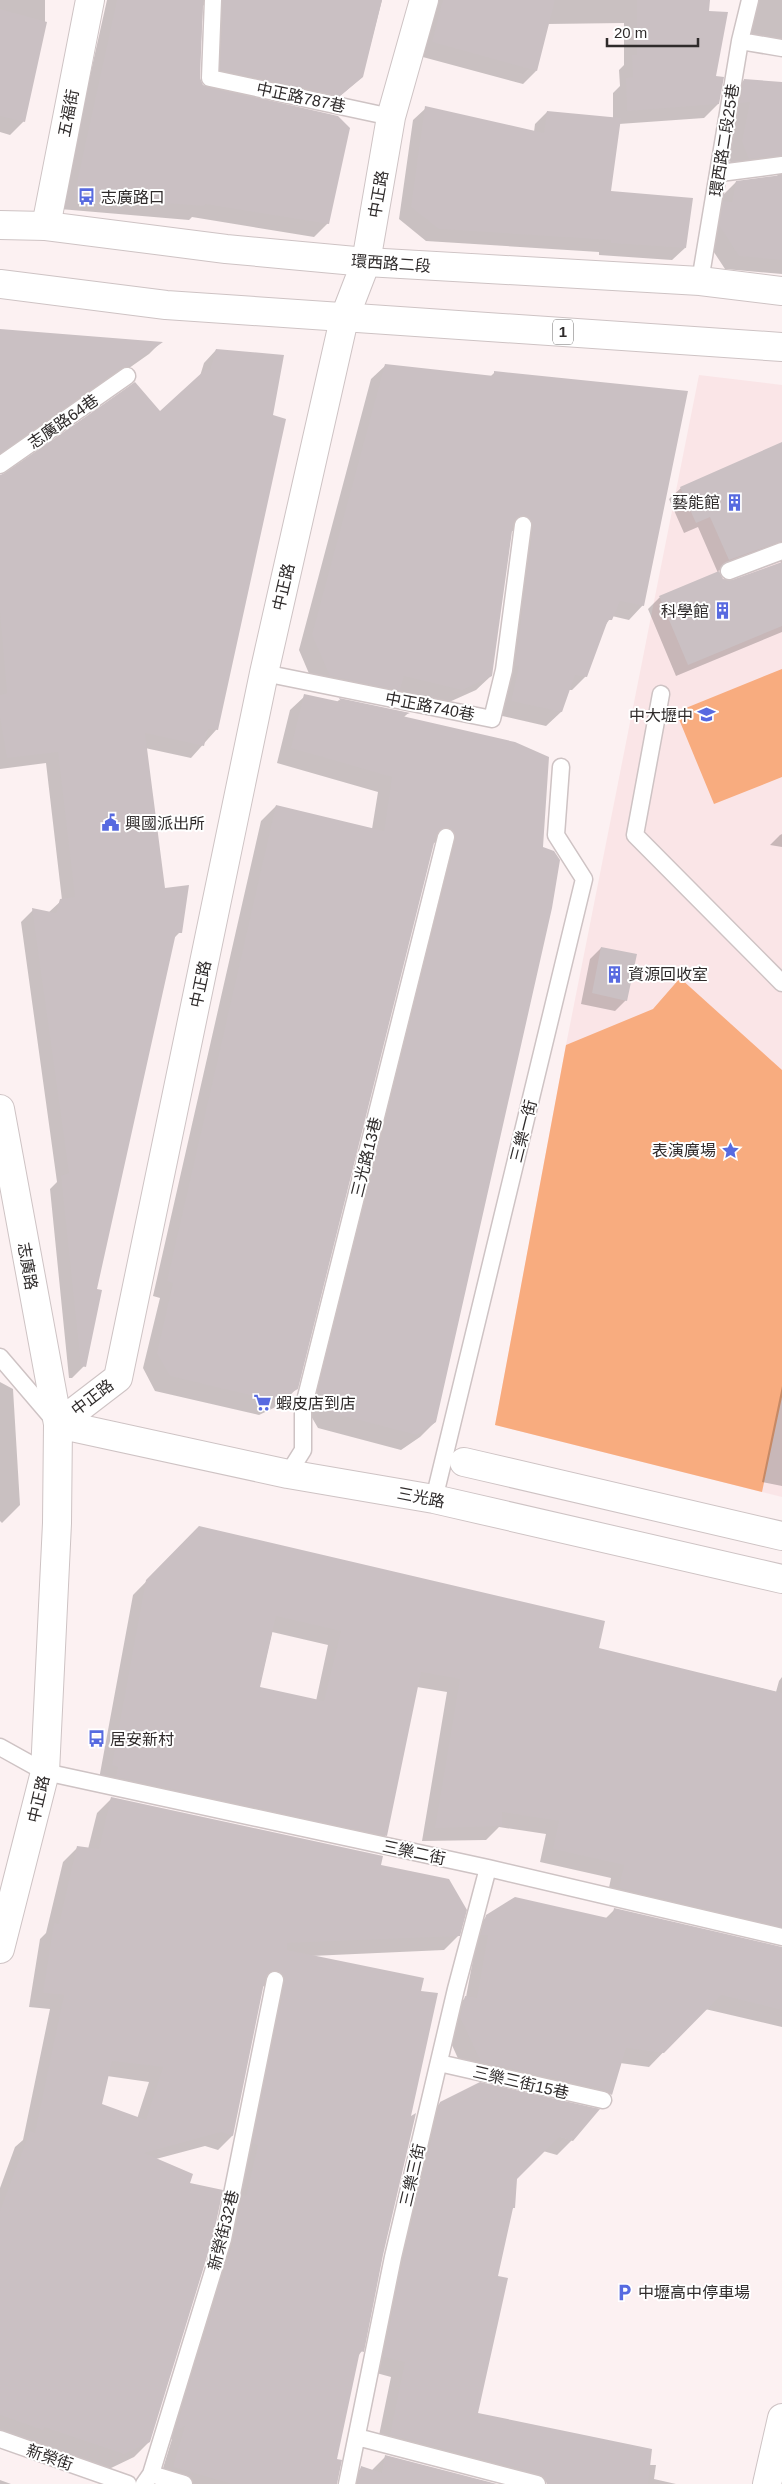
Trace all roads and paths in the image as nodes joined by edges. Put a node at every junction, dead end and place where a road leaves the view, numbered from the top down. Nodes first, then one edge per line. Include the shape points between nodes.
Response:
1 (90, 0) edge
2 (213, 0) edge
3 (424, 0) edge
4 (750, 0) edge
5 (740, 41) junction
6 (782, 48) edge
7 (391, 117) junction
8 (782, 165) edge
9 (720, 173) junction
10 (0, 226) edge
11 (46, 226) junction
12 (366, 262) junction
13 (700, 281) junction
14 (0, 284) edge
15 (782, 291) edge
16 (344, 319) junction
17 (782, 347) edge
18 (127, 376) dead end
19 (0, 466) edge
20 (523, 525) dead end
21 (782, 551) edge
22 (729, 571) dead end
23 (264, 673) junction
24 (662, 694) dead end
25 (561, 767) dead end
26 (446, 837) dead end
27 (782, 984) edge
28 (0, 1109) edge
29 (3, 1139) edge
30 (0, 1357) edge
31 (58, 1424) junction
32 (464, 1462) dead end
33 (288, 1474) junction
34 (434, 1499) junction
35 (782, 1536) edge
36 (782, 1579) edge
37 (0, 1747) edge
38 (45, 1772) junction
39 (488, 1868) junction
40 (782, 1937) edge
41 (0, 1949) edge
42 (275, 1980) dead end
43 (439, 2063) junction
44 (603, 2100) dead end
45 (782, 2418) edge
46 (357, 2437) junction
47 (0, 2440) edge
48 (147, 2479) edge
49 (128, 2484) edge
50 (184, 2484) edge
51 (348, 2484) edge
52 (537, 2484) edge
53 (767, 2484) edge

1 - 11 street, 五福街
2 - 7 lane, 中正路787巷 via 210,78
3 - 7 street, 中正路
4 - 5 lane, 環西路二段25巷
5 - 6 lane
5 - 9 lane, 環西路二段25巷
7 - 12 street, 中正路
8 - 9 lane
9 - 13 lane, 環西路二段25巷
10 - 11 street, 環西路二段
11 - 12 street, 環西路二段 via 226,249
12 - 13 street, 環西路二段
12 - 16 street, 中正路
13 - 15 street, 環西路二段
14 - 16 street, 1 via 166,305
16 - 17 street, 1
16 - 23 street, 中正路
18 - 19 lane, 志廣路64巷
20 - 23 lane, 中正路740巷 via 504,670 492,719
21 - 22 lane
23 - 31 street, 中正路 via 118,1378
24 - 27 lane via 635,835
25 - 34 lane, 三樂一街 via 556,835 584,879
26 - 33 lane, 三光路13巷 via 303,1410 303,1450
28 - 29 street, 志廣路
29 - 31 street, 志廣路
30 - 31 lane
31 - 33 street, 三光路
31 - 38 street, 中正路
32 - 35 street
33 - 34 street, 三光路
34 - 36 street, 三光路
37 - 38 lane, 三樂二街
38 - 39 lane, 三樂二街
38 - 41 street, 中正路
39 - 40 lane, 三樂二街
39 - 43 lane, 三樂三街
42 - 48 lane, 新榮街32巷 via 223,2239
43 - 44 lane, 三樂三街15巷
43 - 46 lane, 三樂三街 via 393,2257
45 - 53 street
46 - 51 lane, 三樂三街
46 - 52 lane
47 - 49 lane, 新榮街
48 - 50 lane

